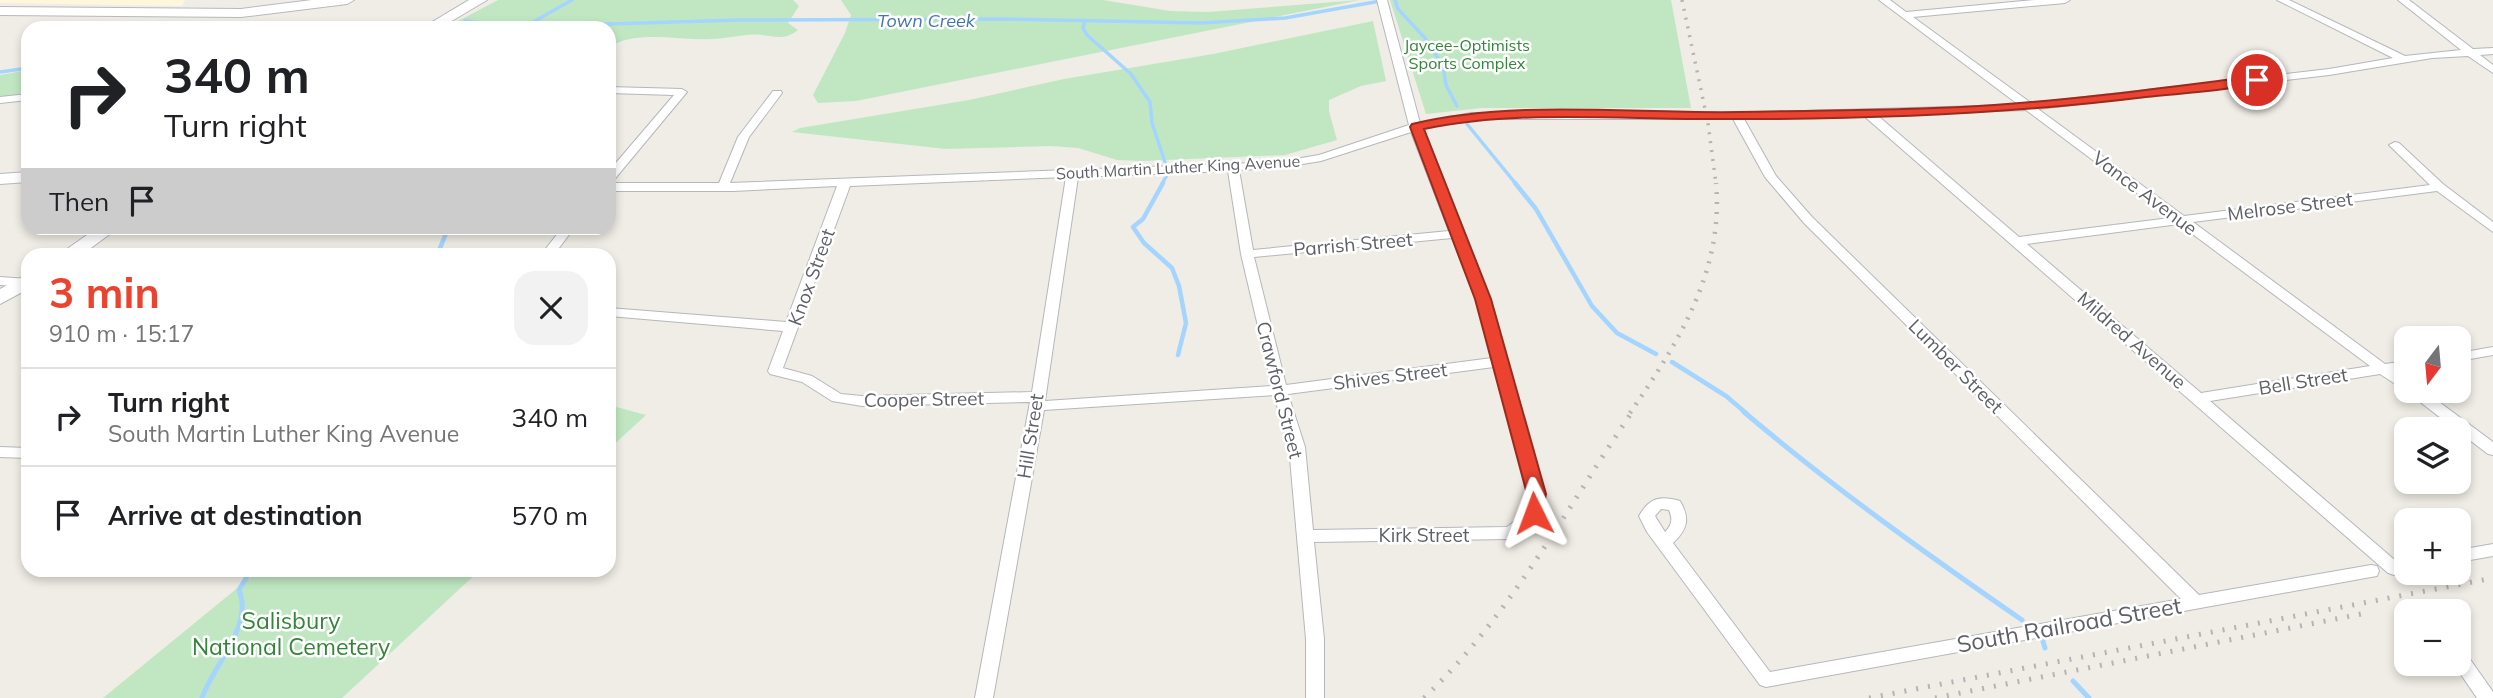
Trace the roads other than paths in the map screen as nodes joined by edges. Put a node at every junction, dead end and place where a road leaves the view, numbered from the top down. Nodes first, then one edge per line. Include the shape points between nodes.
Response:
1 (299, 0) edge
2 (347, 0) edge
3 (480, 0) edge
4 (1884, 0) edge
5 (2065, 0) edge
6 (2282, 0) edge
7 (2403, 0) edge
8 (1383, 2) edge
9 (0, 4) edge
10 (0, 11) edge
11 (1905, 15) junction
12 (442, 21) edge
13 (2493, 51) edge
14 (2471, 52) junction
15 (2402, 59) junction
16 (2493, 70) edge
17 (616, 90) edge
18 (777, 93) dead end
19 (21, 98) edge
20 (0, 100) edge
21 (2029, 107) junction
22 (1868, 113) junction
23 (1737, 116) junction
24 (1416, 127) junction
25 (2395, 145) dead end
26 (1233, 167) junction
27 (616, 170) edge
28 (1073, 173) junction
29 (21, 178) edge
30 (0, 179) edge
31 (845, 181) junction
32 (616, 187) edge
33 (723, 187) junction
34 (2439, 187) junction
35 (2182, 220) junction
36 (2493, 229) edge
37 (1459, 234) junction
38 (98, 235) edge
39 (2017, 241) junction
40 (78, 248) edge
41 (1247, 254) junction
42 (0, 281) edge
43 (21, 282) edge
44 (21, 286) edge
45 (0, 298) edge
46 (616, 312) edge
47 (793, 327) junction
48 (2493, 351) edge
49 (2471, 355) edge
50 (1500, 362) junction
51 (2394, 367) edge
52 (2383, 369) junction
53 (775, 372) joint
54 (2394, 377) edge
55 (1280, 390) junction
56 (2200, 398) junction
57 (1037, 402) junction
58 (2430, 403) edge
59 (2493, 450) edge
60 (0, 452) edge
61 (21, 453) edge
62 (1306, 536) junction
63 (1662, 539) dead end
64 (2493, 550) edge
65 (2471, 554) edge
66 (2394, 562) edge
67 (2371, 572) dead end
68 (2194, 601) junction
69 (2471, 675) edge
70 (984, 698) edge
71 (1315, 698) edge
72 (2487, 698) edge

1 - 9 street via 229,7
2 - 10 street via 241,13
3 - 12 street
4 - 11 street, Vance Avenue
5 - 11 street
6 - 15 street
7 - 14 street
8 - 24 street
11 - 21 street, Vance Avenue
13 - 14 street, South Martin Luther King Avenue
14 - 15 street, South Martin Luther King Avenue
14 - 16 street
15 - 21 street, South Martin Luther King Avenue via 2329,72
17 - 27 street via 682,92
18 - 33 street via 744,138
19 - 20 street
21 - 22 street, South Martin Luther King Avenue
21 - 35 street, Vance Avenue
22 - 23 street, South Martin Luther King Avenue
22 - 39 street, Mildred Avenue
23 - 24 street, South Martin Luther King Avenue via 1498,115
23 - 68 street, Lumber Street via 1771,177 1808,220
24 - 26 street, South Martin Luther King Avenue via 1313,160
24 - 37 street
25 - 34 street
26 - 28 street, South Martin Luther King Avenue
26 - 41 street, Crawford Street
28 - 31 street, South Martin Luther King Avenue
28 - 57 street, Hill Street
29 - 30 street
31 - 33 street, South Martin Luther King Avenue
31 - 47 street, Knox Street
32 - 33 street, South Martin Luther King Avenue
34 - 35 street, Melrose Street
34 - 36 street
35 - 39 street, Melrose Street
35 - 52 street, Vance Avenue
37 - 41 street, Parrish Street
37 - 50 street
38 - 40 street
39 - 56 street, Mildred Avenue
41 - 55 street, Crawford Street
42 - 43 street
44 - 45 street
46 - 47 street
47 - 53 street, Knox Street
48 - 49 street
50 - 55 street, Shives Street
50 - 62 street, Kirk Street via 1536,494 1534,513 1510,533
51 - 52 street, Bell Street
52 - 54 street, Vance Avenue
52 - 56 street, Bell Street
53 - 57 street, Cooper Street via 807,379 837,398 862,401
55 - 57 street, Cooper Street
55 - 62 street, Crawford Street via 1297,447
56 - 66 street, Mildred Avenue
57 - 70 street, Hill Street
58 - 59 street
60 - 61 street
62 - 71 street, Crawford Street
63 - 68 street, South Railroad Street via 1766,680
64 - 65 street
67 - 68 street, South Railroad Street
69 - 72 street

